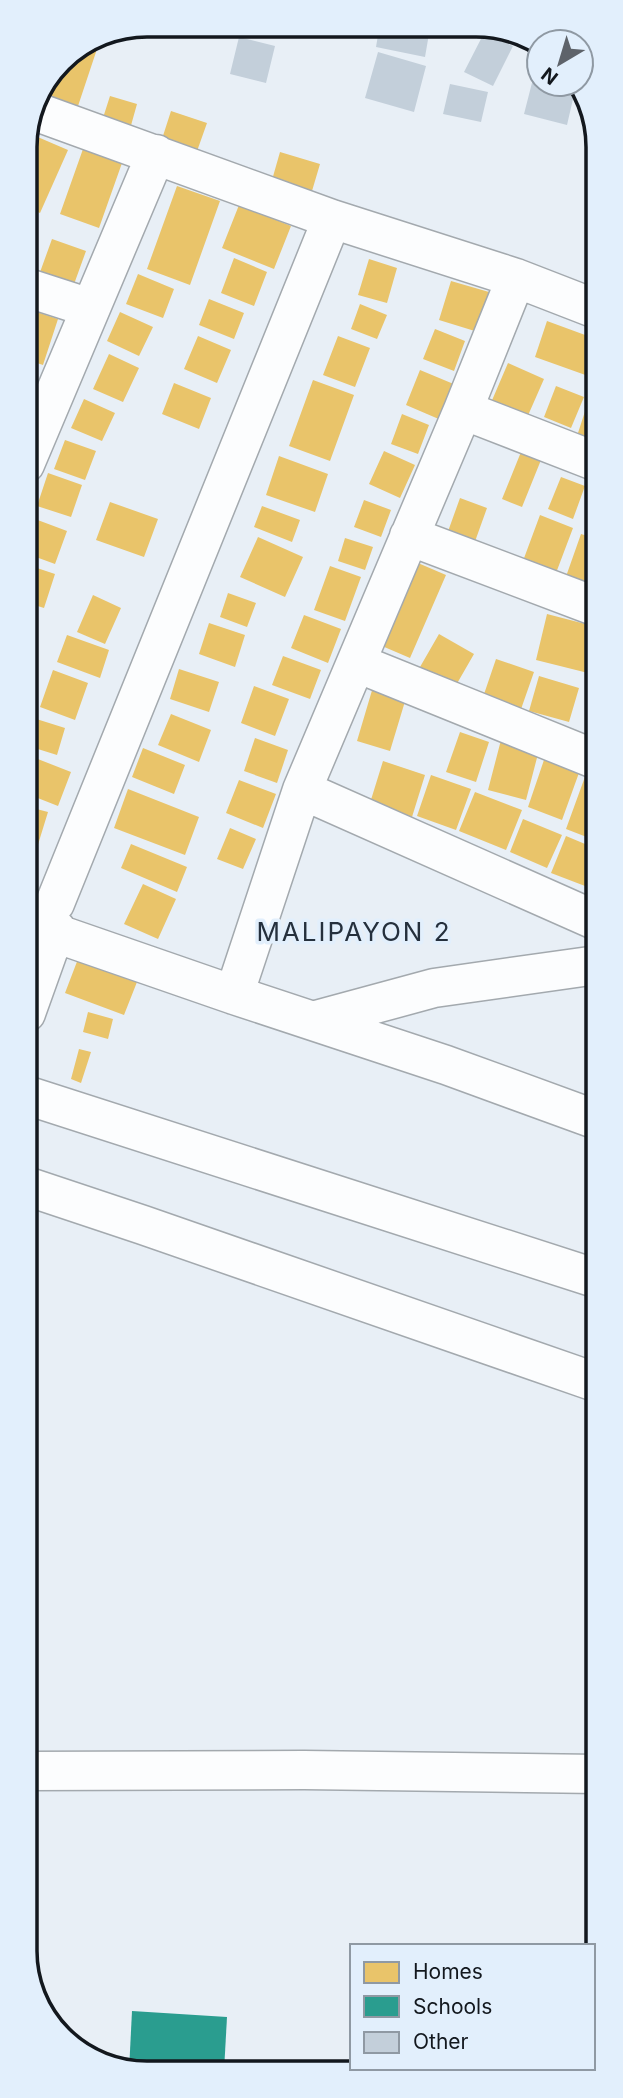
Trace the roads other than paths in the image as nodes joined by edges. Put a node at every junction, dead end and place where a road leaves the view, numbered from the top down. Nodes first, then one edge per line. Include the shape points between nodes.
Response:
1 (42, 114) edge
2 (156, 154) junction
3 (332, 219) junction
4 (516, 278) junction
5 (37, 291) edge
6 (586, 305) edge
7 (90, 308) junction
8 (463, 410) junction
9 (37, 428) edge
10 (586, 458) edge
11 (409, 536) junction
12 (586, 603) edge
13 (357, 663) junction
14 (586, 756) edge
15 (302, 790) junction
16 (586, 916) edge
17 (40, 928) edge
18 (37, 946) edge
19 (586, 967) edge
20 (234, 995) junction
21 (316, 1020) junction
22 (37, 1099) edge
23 (586, 1116) edge
24 (37, 1171) edge
25 (37, 1190) edge
26 (586, 1275) edge
27 (586, 1359) edge
28 (586, 1379) edge
29 (37, 1771) edge
30 (586, 1774) edge

1 - 2 street
2 - 3 street
2 - 7 street
3 - 4 street
3 - 17 street
4 - 6 street
4 - 8 street
5 - 7 street
7 - 9 street
8 - 10 street
8 - 11 street
11 - 12 street
11 - 13 street
13 - 14 street
13 - 15 street
15 - 16 street
15 - 20 street
17 - 18 street
17 - 20 street
19 - 21 street via 434,988
20 - 21 street
21 - 23 street
22 - 26 street
24 - 27 street
25 - 28 street
29 - 30 street

